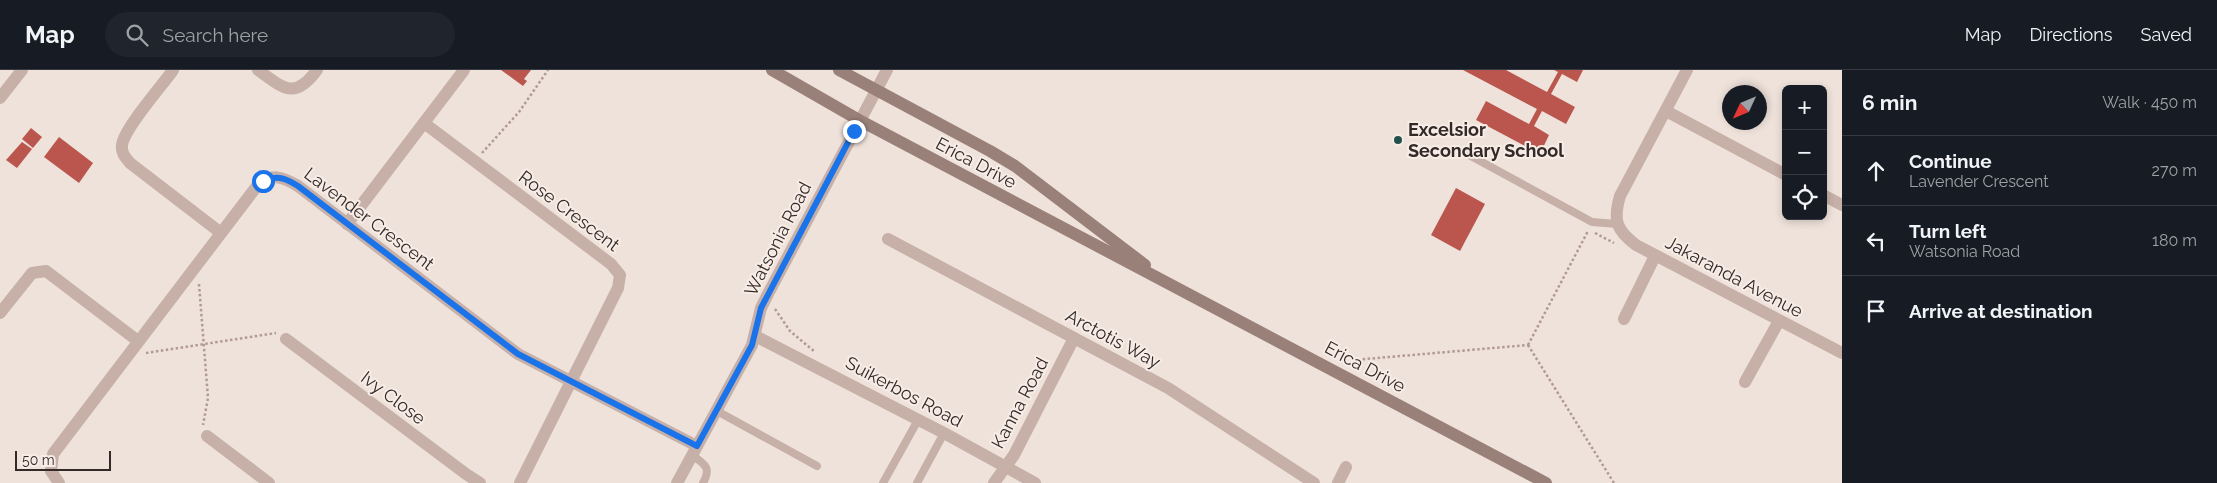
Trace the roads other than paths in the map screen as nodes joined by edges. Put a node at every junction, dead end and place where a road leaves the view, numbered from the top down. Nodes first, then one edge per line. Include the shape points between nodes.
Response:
1 (22, 70) edge
2 (173, 70) edge
3 (258, 70) edge
4 (318, 70) edge
5 (464, 70) edge
6 (772, 70) edge
7 (839, 70) edge
8 (887, 70) edge
9 (1687, 70) edge
10 (876, 91) junction
11 (0, 98) edge
12 (1666, 111) junction
13 (859, 120) junction
14 (424, 123) junction
15 (1469, 155) dead end
16 (1782, 173) edge
17 (1827, 197) edge
18 (1842, 205) edge
19 (347, 224) junction
20 (1617, 224) junction
21 (221, 233) junction
22 (888, 239) dead end
23 (1656, 256) junction
24 (1167, 281) junction
25 (0, 313) edge
26 (1624, 320) dead end
27 (1779, 321) junction
28 (281, 336) road end
29 (755, 336) junction
30 (1074, 338) junction
31 (138, 341) junction
32 (1842, 353) edge
33 (571, 381) junction
34 (1745, 382) dead end
35 (717, 411) junction
36 (918, 420) junction
37 (944, 433) junction
38 (207, 436) dead end
39 (694, 450) junction
40 (817, 466) dead end
41 (1006, 466) junction
42 (1346, 467) dead end
43 (59, 483) edge
44 (269, 483) edge
45 (480, 483) edge
46 (520, 483) edge
47 (677, 483) edge
48 (703, 483) edge
49 (884, 483) edge
50 (918, 483) edge
51 (994, 483) edge
52 (1034, 483) edge
53 (1314, 483) edge
54 (1338, 483) edge
55 (1546, 483) edge

1 - 11 street
2 - 21 street via 127,132 123,154 130,163
3 - 4 street via 279,86 292,90 300,89
5 - 14 street
6 - 13 main road, Erica Drive
7 - 10 main road, Erica Drive
8 - 10 street, Watsonia Road
9 - 12 street
10 - 13 street, Watsonia Road
10 - 24 main road, Erica Drive via 1015,166
12 - 16 street
12 - 20 street via 1620,196 1615,213
13 - 24 main road, Erica Drive
13 - 29 street, Watsonia Road via 761,308
14 - 19 street
14 - 33 street, Rose Crescent via 611,264 620,275 618,288
15 - 20 lane via 1592,222
17 - 18 street
19 - 21 street, Lavender Crescent via 298,186 277,177 263,181
19 - 33 street, Lavender Crescent via 518,354
20 - 23 street, Jakaranda Avenue via 1628,239
21 - 31 street, Lavender Crescent
22 - 30 street, Arctotis Way
23 - 26 street
23 - 27 street, Jakaranda Avenue
24 - 55 main road, Erica Drive
25 - 31 street via 32,274 46,272
27 - 32 street, Jakaranda Avenue
27 - 34 street
28 - 45 street, Ivy Close
29 - 35 street, Watsonia Road
29 - 36 street, Suikerbos Road
30 - 41 street, Kanna Road
30 - 53 street, Arctotis Way via 1168,388
31 - 43 street, Lavender Crescent via 53,454 51,471
33 - 39 street, Lavender Crescent
33 - 46 street
35 - 39 street, Watsonia Road
35 - 40 lane
36 - 37 street, Suikerbos Road
36 - 49 lane
37 - 41 street, Suikerbos Road
37 - 50 lane
38 - 44 street
39 - 47 street, Watsonia Road
39 - 48 lane via 707,469
41 - 51 street, Kanna Road
41 - 52 street, Suikerbos Road
42 - 54 street

